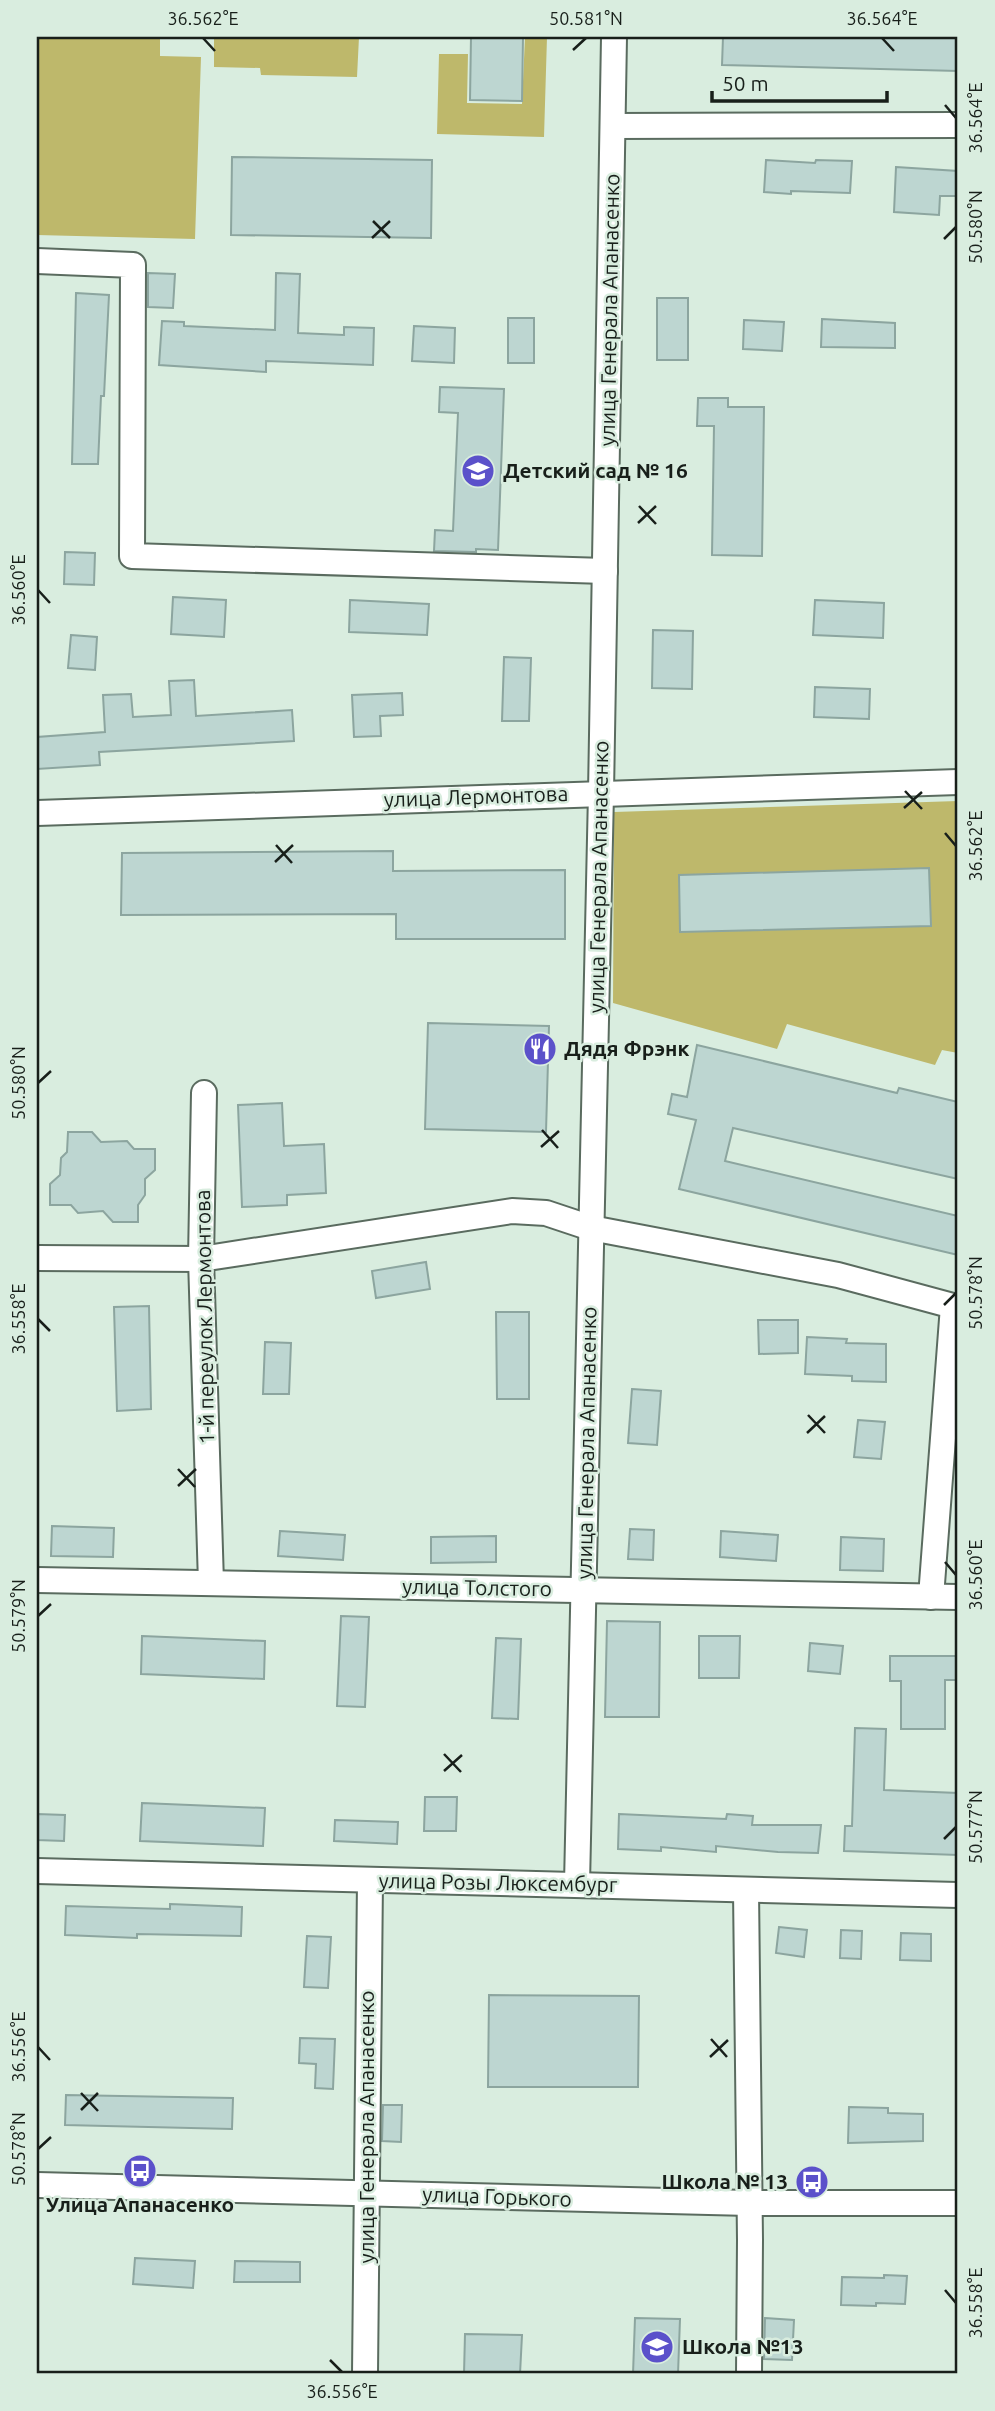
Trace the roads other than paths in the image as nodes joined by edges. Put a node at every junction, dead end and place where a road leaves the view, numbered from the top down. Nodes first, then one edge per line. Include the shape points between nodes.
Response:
1 (614, 37) edge
2 (958, 125) edge
3 (613, 126) junction
4 (37, 261) edge
5 (605, 571) junction
6 (958, 782) edge
7 (601, 793) junction
8 (37, 813) edge
9 (204, 1094) dead end
10 (591, 1228) junction
11 (37, 1258) edge
12 (201, 1259) junction
13 (37, 1580) edge
14 (211, 1583) junction
15 (584, 1590) junction
16 (931, 1597) junction
17 (958, 1597) edge
18 (37, 1871) edge
19 (370, 1880) junction
20 (577, 1884) junction
21 (746, 1890) junction
22 (958, 1895) edge
23 (37, 2185) edge
24 (367, 2193) junction
25 (749, 2203) junction
26 (958, 2203) edge
27 (365, 2374) edge
28 (748, 2374) edge

1 - 3 street, улица Генерала Апанасенко
2 - 3 street
3 - 5 street, улица Генерала Апанасенко
4 - 5 street via 133,265 132,556
5 - 7 street, улица Генерала Апанасенко
6 - 7 street, улица Лермонтова
7 - 8 street, улица Лермонтова
7 - 10 street, улица Генерала Апанасенко
9 - 12 street, 1-й переулок Лермонтова
10 - 12 street via 546,1213 512,1211
10 - 15 street, улица Генерала Апанасенко
10 - 16 street via 838,1275 953,1306
11 - 12 street
12 - 14 street, 1-й переулок Лермонтова
13 - 14 street, улица Толстого
14 - 15 street, улица Толстого
15 - 16 street, улица Толстого
15 - 20 street, улица Генерала Апанасенко
16 - 17 street, улица Толстого
18 - 19 street, улица Розы Люксембург
19 - 20 street, улица Розы Люксембург
19 - 24 street, улица Генерала Апанасенко
20 - 21 street, улица Розы Люксембург
21 - 22 street, улица Розы Люксембург
21 - 25 street
23 - 24 street, улица Горького
24 - 25 street, улица Горького
24 - 27 street, улица Генерала Апанасенко
25 - 26 street, улица Горького
25 - 28 street

